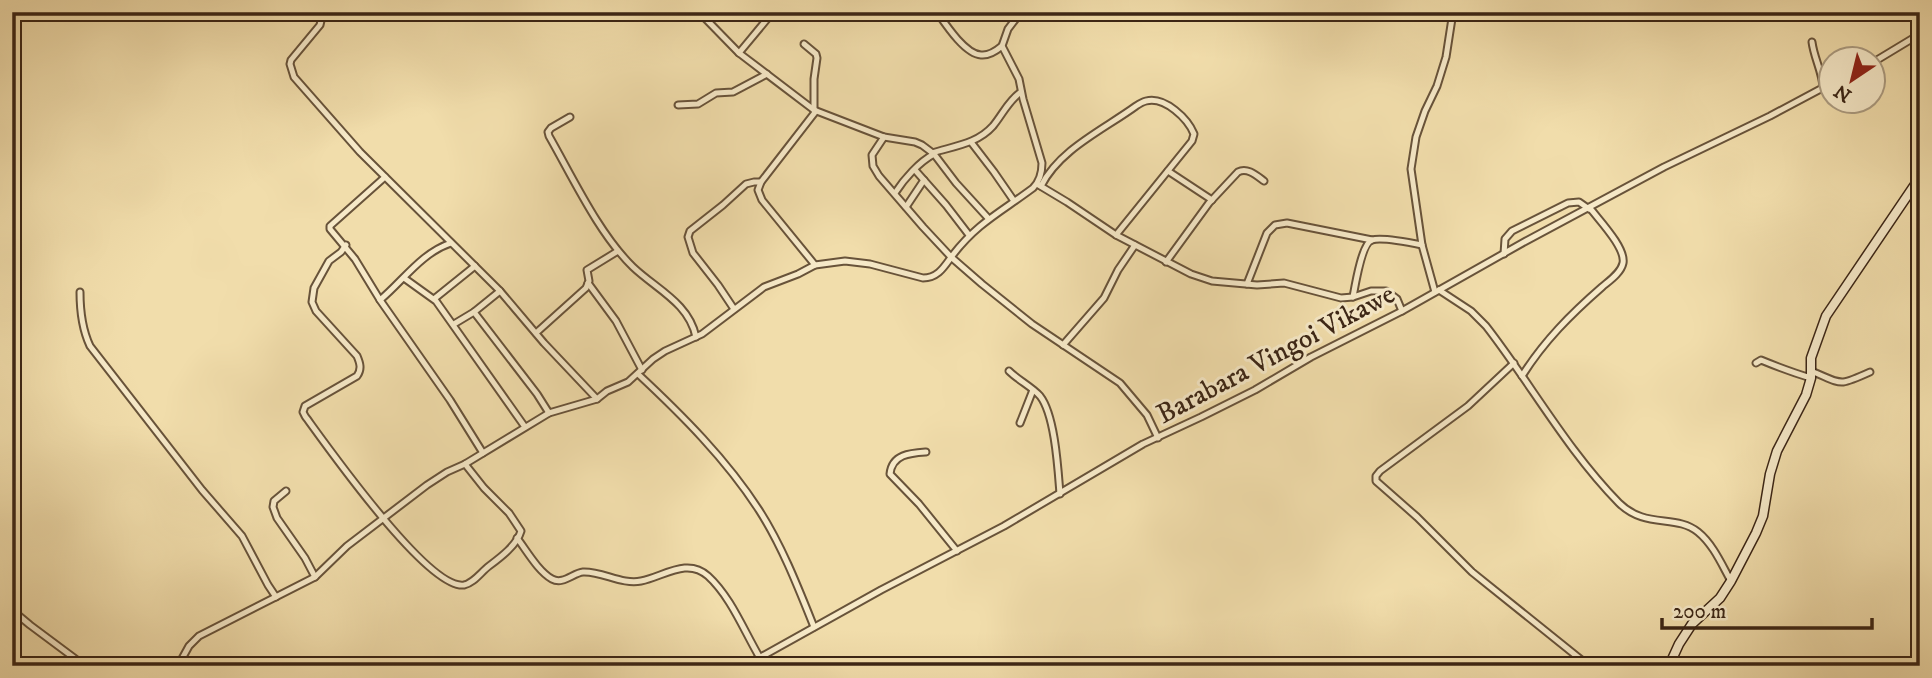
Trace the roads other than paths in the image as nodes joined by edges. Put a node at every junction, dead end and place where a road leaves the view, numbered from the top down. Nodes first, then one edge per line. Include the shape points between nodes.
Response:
1 (323, 12) edge
2 (699, 12) edge
3 (773, 12) edge
4 (937, 12) edge
5 (1021, 12) edge
6 (1453, 12) edge
7 (1920, 34) edge
8 (1812, 42) dead end
9 (804, 44) dead end
10 (1002, 46) junction
11 (739, 52) junction
12 (1886, 55) edge
13 (1816, 61) edge
14 (767, 75) junction
15 (1816, 91) edge
16 (1021, 92) junction
17 (678, 105) dead end
18 (815, 110) junction
19 (570, 117) dead end
20 (884, 137) junction
21 (971, 142) junction
22 (933, 154) junction
23 (915, 170) junction
24 (1168, 171) junction
25 (386, 177) junction
26 (1920, 177) edge
27 (924, 180) junction
28 (1264, 181) dead end
29 (761, 183) junction
30 (1039, 185) junction
31 (895, 193) junction
32 (1212, 200) junction
33 (1014, 201) junction
34 (906, 206) junction
35 (1589, 208) junction
36 (988, 219) junction
37 (969, 235) junction
38 (1116, 235) junction
39 (1372, 240) junction
40 (451, 243) junction
41 (1422, 245) junction
42 (346, 246) junction
43 (1135, 246) junction
44 (618, 251) junction
45 (1504, 254) junction
46 (951, 257) junction
47 (1166, 262) junction
48 (816, 265) junction
49 (475, 266) junction
50 (404, 278) junction
51 (589, 283) junction
52 (1247, 284) junction
53 (500, 291) junction
54 (1437, 291) junction
55 (80, 292) dead end
56 (1353, 297) junction
57 (434, 299) junction
58 (380, 300) junction
59 (734, 309) junction
60 (1402, 311) junction
61 (474, 312) junction
62 (454, 324) junction
63 (536, 333) junction
64 (696, 337) junction
65 (1063, 345) junction
66 (1514, 363) junction
67 (1756, 363) dead end
68 (1009, 371) dead end
69 (640, 372) junction
70 (1870, 372) dead end
71 (1811, 374) junction
72 (1522, 376) junction
73 (1033, 390) junction
74 (597, 399) junction
75 (550, 413) junction
76 (1020, 423) dead end
77 (526, 427) junction
78 (1158, 438) junction
79 (926, 452) dead end
80 (483, 453) junction
81 (464, 464) junction
82 (286, 491) dead end
83 (1060, 494) junction
84 (382, 519) junction
85 (517, 538) junction
86 (957, 551) junction
87 (315, 577) junction
88 (1731, 581) junction
89 (276, 597) junction
90 (12, 610) edge
91 (814, 627) junction
92 (760, 658) junction
93 (85, 666) edge
94 (178, 666) edge
95 (743, 666) edge
96 (1589, 666) edge
97 (1669, 666) edge

1 - 25 street via 320,25 291,60 293,77
2 - 11 street
3 - 11 street
4 - 10 street via 974,53 987,55
5 - 10 street
6 - 41 street via 1446,57 1412,153
7 - 12 street
8 - 13 street
9 - 18 street via 817,58
10 - 16 street
11 - 14 street
14 - 17 street via 698,104
14 - 18 street
15 - 35 street, Barabara Vingoi Vikawe
16 - 21 street via 990,129
16 - 30 street via 1042,163
18 - 20 street
18 - 29 street
19 - 44 street via 551,128 549,136
20 - 22 street via 915,142
20 - 31 street via 873,151 873,166
21 - 22 street
21 - 33 street
22 - 23 street
22 - 36 street
23 - 27 street
23 - 31 street
24 - 30 street via 1194,134 1186,121 1154,100 1069,152
24 - 32 street
24 - 38 street
25 - 40 street
25 - 42 street via 330,226
26 - 71 street via 1826,316 1811,358
27 - 34 street
27 - 37 street
28 - 32 street via 1241,170
29 - 48 street via 762,200
29 - 59 street via 739,188 688,237 693,253
30 - 33 street
30 - 38 street
31 - 34 street
32 - 47 street
33 - 36 street
34 - 46 street
35 - 45 street, Barabara Vingoi Vikawe
35 - 45 street via 1579,202 1568,204 1512,231 1505,239
35 - 72 street via 1618,246 1622,265 1546,341
36 - 37 street
37 - 46 street
38 - 43 street
39 - 41 street
39 - 52 street via 1282,222 1267,233
39 - 56 street via 1365,246
40 - 49 street
40 - 50 street via 433,250
41 - 54 street
42 - 58 street
42 - 84 street via 328,263 312,302 357,356 360,371 305,406 303,412
43 - 47 street
43 - 65 street via 1104,298
44 - 51 street via 587,270
44 - 64 street via 684,310
45 - 54 street, Barabara Vingoi Vikawe
46 - 48 street via 930,278 845,261
46 - 65 street
47 - 52 street via 1203,278
48 - 59 street via 764,287
49 - 53 street
49 - 57 street
50 - 57 street
50 - 58 street
51 - 63 street
51 - 69 street via 616,321
52 - 56 street via 1284,283
53 - 61 street
53 - 63 street
54 - 60 street, Barabara Vingoi Vikawe
54 - 66 street via 1471,311
55 - 89 street via 81,321 90,346 242,536
56 - 60 street via 1386,291 1397,299
57 - 62 street
58 - 80 street
59 - 64 street
60 - 78 street, Barabara Vingoi Vikawe
61 - 62 street
61 - 75 street
62 - 77 street
63 - 74 street
64 - 69 street via 665,351
65 - 78 street via 1120,383 1147,415
66 - 72 street
66 - 96 street via 1468,406 1380,471 1376,481 1472,572
67 - 71 street
68 - 73 street
69 - 74 street
69 - 91 street via 759,510
70 - 71 street via 1843,383
71 - 88 street via 1769,474 1763,516
72 - 88 street via 1576,454 1619,503 1650,520 1697,531
73 - 76 street
73 - 83 street via 1042,399 1052,429
74 - 75 street
75 - 77 street
77 - 80 street
78 - 83 street, Barabara Vingoi Vikawe
79 - 86 street via 900,457 890,474
80 - 81 street
81 - 84 street
81 - 85 street via 516,522
82 - 87 street via 272,507
83 - 86 street, Barabara Vingoi Vikawe
84 - 85 street via 453,584 473,580
84 - 87 street
85 - 92 street via 557,581 583,572 639,582 676,569 700,571 726,598
86 - 91 street, Barabara Vingoi Vikawe
87 - 89 street
88 - 97 street via 1692,624
89 - 94 street via 199,636
90 - 93 street
91 - 92 street, Barabara Vingoi Vikawe
92 - 95 street, Barabara Vingoi Vikawe

